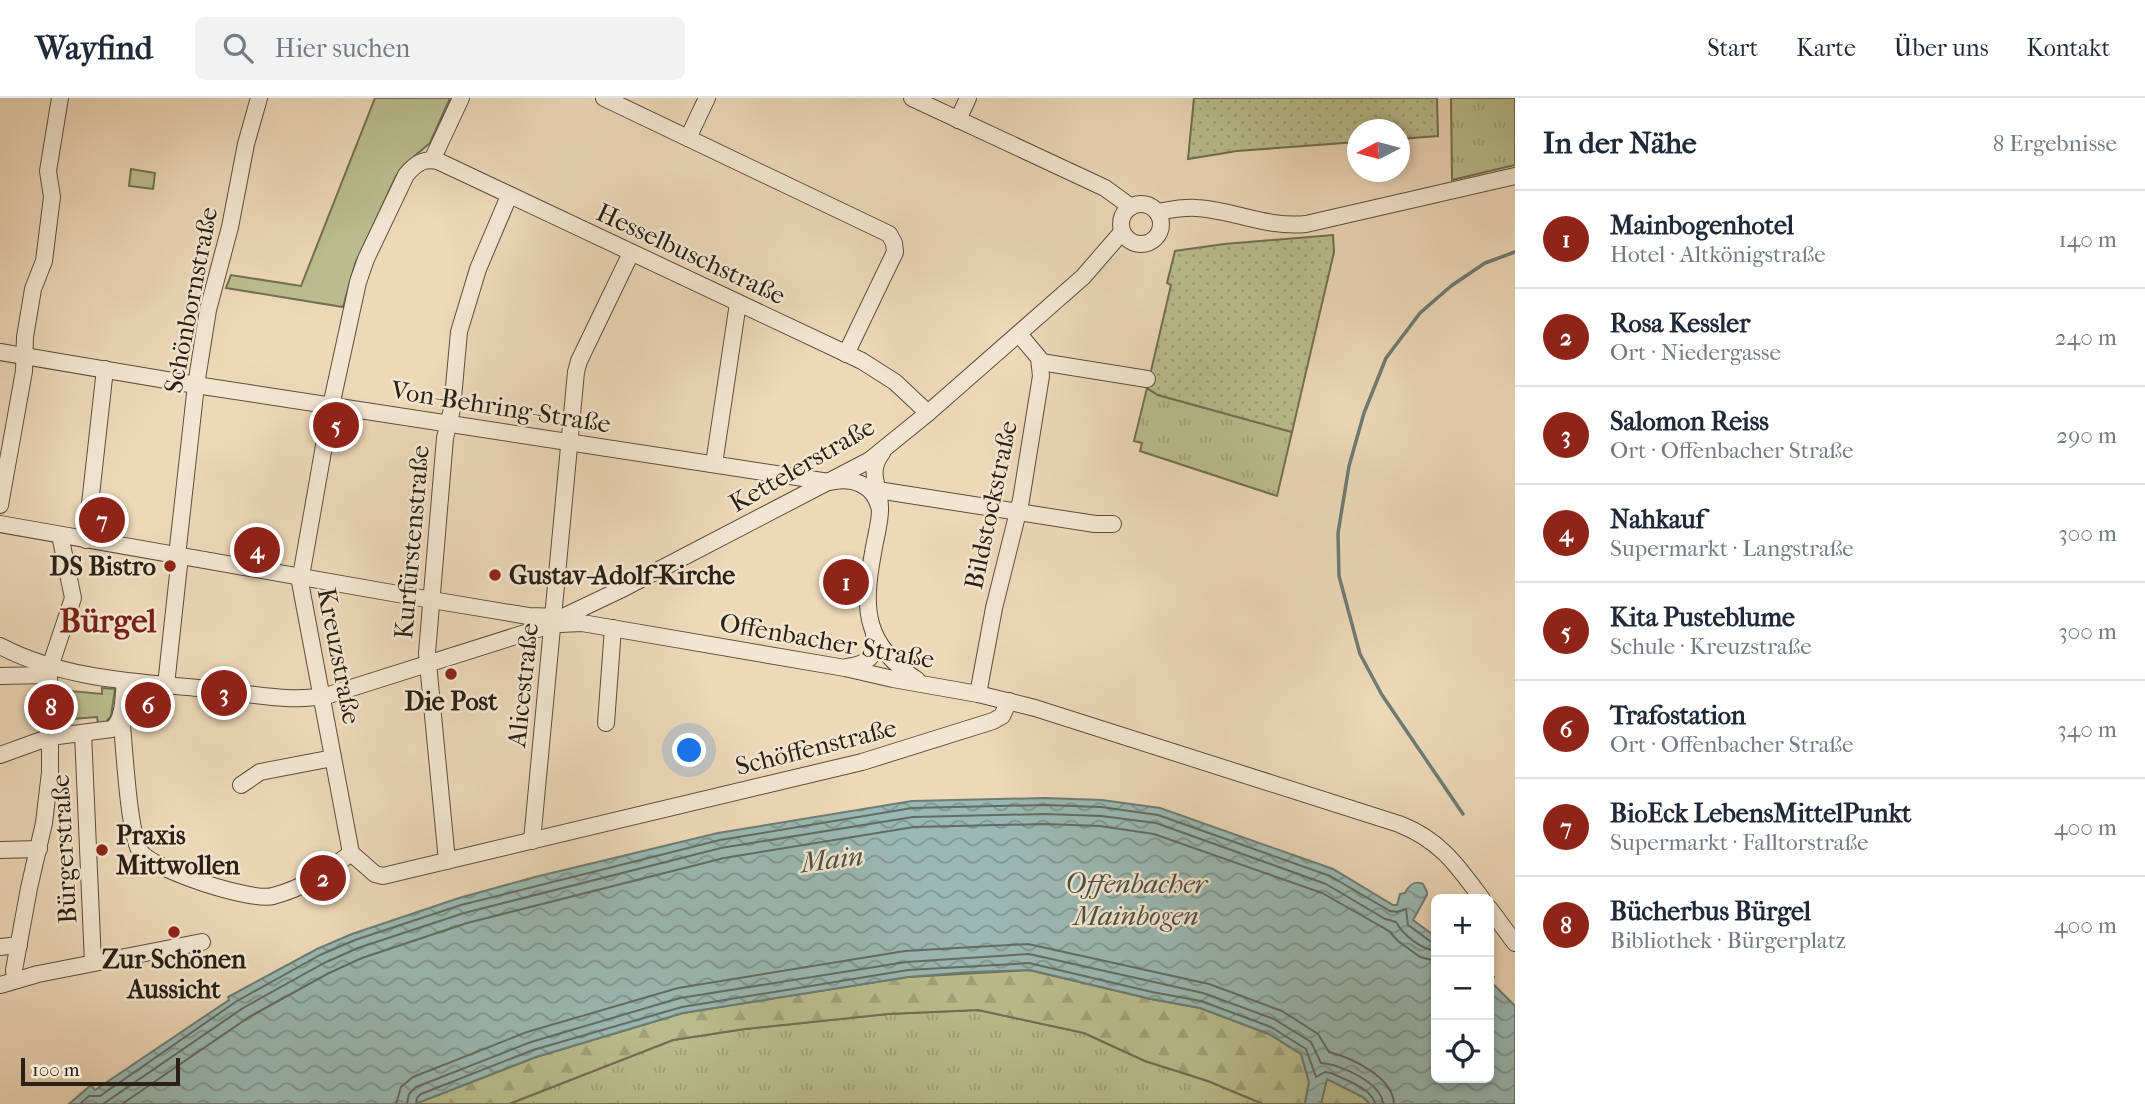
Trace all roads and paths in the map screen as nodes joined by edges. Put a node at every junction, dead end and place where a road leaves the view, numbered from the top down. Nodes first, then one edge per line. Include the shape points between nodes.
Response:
1 (60, 98) edge
2 (259, 98) edge
3 (461, 98) edge
4 (604, 98) edge
5 (707, 98) edge
6 (912, 98) edge
7 (968, 98) edge
8 (958, 120) junction
9 (688, 138) junction
10 (427, 160) junction
11 (1515, 176) edge
12 (509, 196) junction
13 (1159, 220) junction
14 (1127, 224) junction
15 (631, 253) junction
16 (738, 303) junction
17 (1019, 334) junction
18 (0, 352) edge
19 (846, 354) junction
20 (25, 356) junction
21 (1041, 362) junction
22 (105, 369) junction
23 (1147, 379) dead end
24 (197, 385) junction
25 (331, 406) junction
26 (928, 413) junction
27 (449, 424) junction
28 (570, 442) junction
29 (890, 444) junction
30 (714, 464) junction
31 (829, 482) junction
32 (873, 489) junction
33 (0, 505) edge
34 (1019, 512) junction
35 (0, 524) edge
36 (1113, 524) dead end
37 (60, 535) junction
38 (86, 540) junction
39 (179, 556) junction
40 (300, 576) junction
41 (624, 588) junction
42 (432, 600) junction
43 (516, 614) junction
44 (554, 622) junction
45 (612, 628) junction
46 (874, 632) junction
47 (522, 634) junction
48 (0, 646) edge
49 (428, 664) junction
50 (845, 668) junction
51 (49, 671) junction
52 (0, 676) edge
53 (125, 681) junction
54 (922, 683) junction
55 (166, 685) junction
56 (978, 694) junction
57 (321, 696) junction
58 (1009, 701) junction
59 (121, 714) junction
60 (606, 723) dead end
61 (83, 733) junction
62 (50, 737) junction
63 (0, 755) edge
64 (333, 758) junction
65 (241, 785) dead end
66 (532, 841) junction
67 (39, 849) junction
68 (0, 850) edge
69 (351, 853) junction
70 (447, 861) junction
71 (1478, 894) edge
72 (1494, 915) edge
73 (202, 942) dead end
74 (1515, 943) edge
75 (19, 945) junction
76 (0, 947) edge
77 (93, 963) junction
78 (8, 982) edge

1 - 20 street via 48,171 52,197 44,261 33,289
2 - 24 street, Schönbornstraße via 210,302
3 - 10 street, Kreuzstraße
4 - 9 street
5 - 9 street
6 - 8 street
7 - 8 street
8 - 14 street via 1105,188
9 - 19 street via 892,237 895,252
10 - 12 street, Hesselbuschstraße
10 - 25 street, Kreuzstraße via 406,175 362,269
11 - 13 street, Kettelerstraße via 1306,224 1263,223 1213,210
12 - 15 street, Hesselbuschstraße
12 - 27 street, Kurfürstenstraße via 464,313
13 - 14 street via 1147,205
13 - 14 street, Kettelerstraße via 1159,233 1145,244
14 - 17 street, Kettelerstraße via 1083,276
15 - 16 street, Hesselbuschstraße
15 - 28 street, Alicestraße via 577,367
16 - 19 street, Hesselbuschstraße
16 - 30 street
17 - 21 street
17 - 26 street, Kettelerstraße
18 - 20 street, Von-Behring-Straße
19 - 26 street, Hesselbuschstraße via 895,382
20 - 22 street, Von-Behring-Straße
20 - 33 street
21 - 23 street
21 - 34 street, Bildstockstraße
22 - 24 street, Von-Behring-Straße
22 - 38 street
24 - 25 street, Von-Behring-Straße
24 - 39 street, Schönbornstraße
25 - 27 street, Von-Behring-Straße
25 - 40 street, Kreuzstraße
26 - 29 street, Kettelerstraße
27 - 28 street, Von-Behring-Straße
27 - 42 street, Kurfürstenstraße
28 - 30 street, Von-Behring-Straße
28 - 44 street, Alicestraße
29 - 31 street, Kettelerstraße
29 - 32 street via 874,464
30 - 31 street, Von-Behring-Straße
31 - 32 street, Von-Behring-Straße via 852,480
31 - 41 street, Kettelerstraße
32 - 34 street, Von-Behring-Straße
32 - 46 street via 880,510 867,586
34 - 36 street, Von-Behring-Straße
34 - 56 street, Bildstockstraße
35 - 37 street
37 - 38 street
37 - 51 street via 74,598
38 - 39 street
39 - 40 street
39 - 55 street, Schönbornstraße
40 - 42 street
40 - 57 street, Kreuzstraße
41 - 44 street, Kettelerstraße
41 - 45 street, Kettelerstraße via 599,607 601,619
42 - 43 street
42 - 49 street, Kurfürstenstraße
43 - 44 street
43 - 47 street via 526,621
44 - 45 street, Offenbacher Straße
44 - 47 street, Offenbacher Straße
44 - 66 street, Alicestraße
45 - 50 street, Offenbacher Straße
45 - 60 street
46 - 50 street via 871,658
46 - 54 street via 890,660
47 - 49 street, Offenbacher Straße
48 - 51 street
49 - 57 street, Offenbacher Straße
49 - 70 street, Kurfürstenstraße
50 - 54 street, Offenbacher Straße
51 - 52 street
51 - 53 street, Offenbacher Straße
51 - 62 street
53 - 55 street, Offenbacher Straße
53 - 59 street
54 - 56 street, Offenbacher Straße
55 - 57 street, Offenbacher Straße via 294,698
56 - 58 street, Offenbacher Straße
57 - 64 street, Kreuzstraße
58 - 66 street, Schöffenstraße via 1005,713 993,721 878,758
58 - 71 street, Offenbacher Straße via 1411,829 1440,846
59 - 61 street via 112,729
59 - 69 street via 134,828 139,849 150,860 204,884 267,897 313,881
61 - 62 street
61 - 77 street, Bürgerstraße
62 - 63 street
62 - 67 street via 50,784
64 - 65 street via 260,772
64 - 69 street, Kreuzstraße
66 - 70 street, Schöffenstraße
67 - 68 street
67 - 75 street
69 - 70 street, Schöffenstraße via 378,876
72 - 74 street
73 - 77 street
75 - 76 street
75 - 78 street
77 - 78 street

